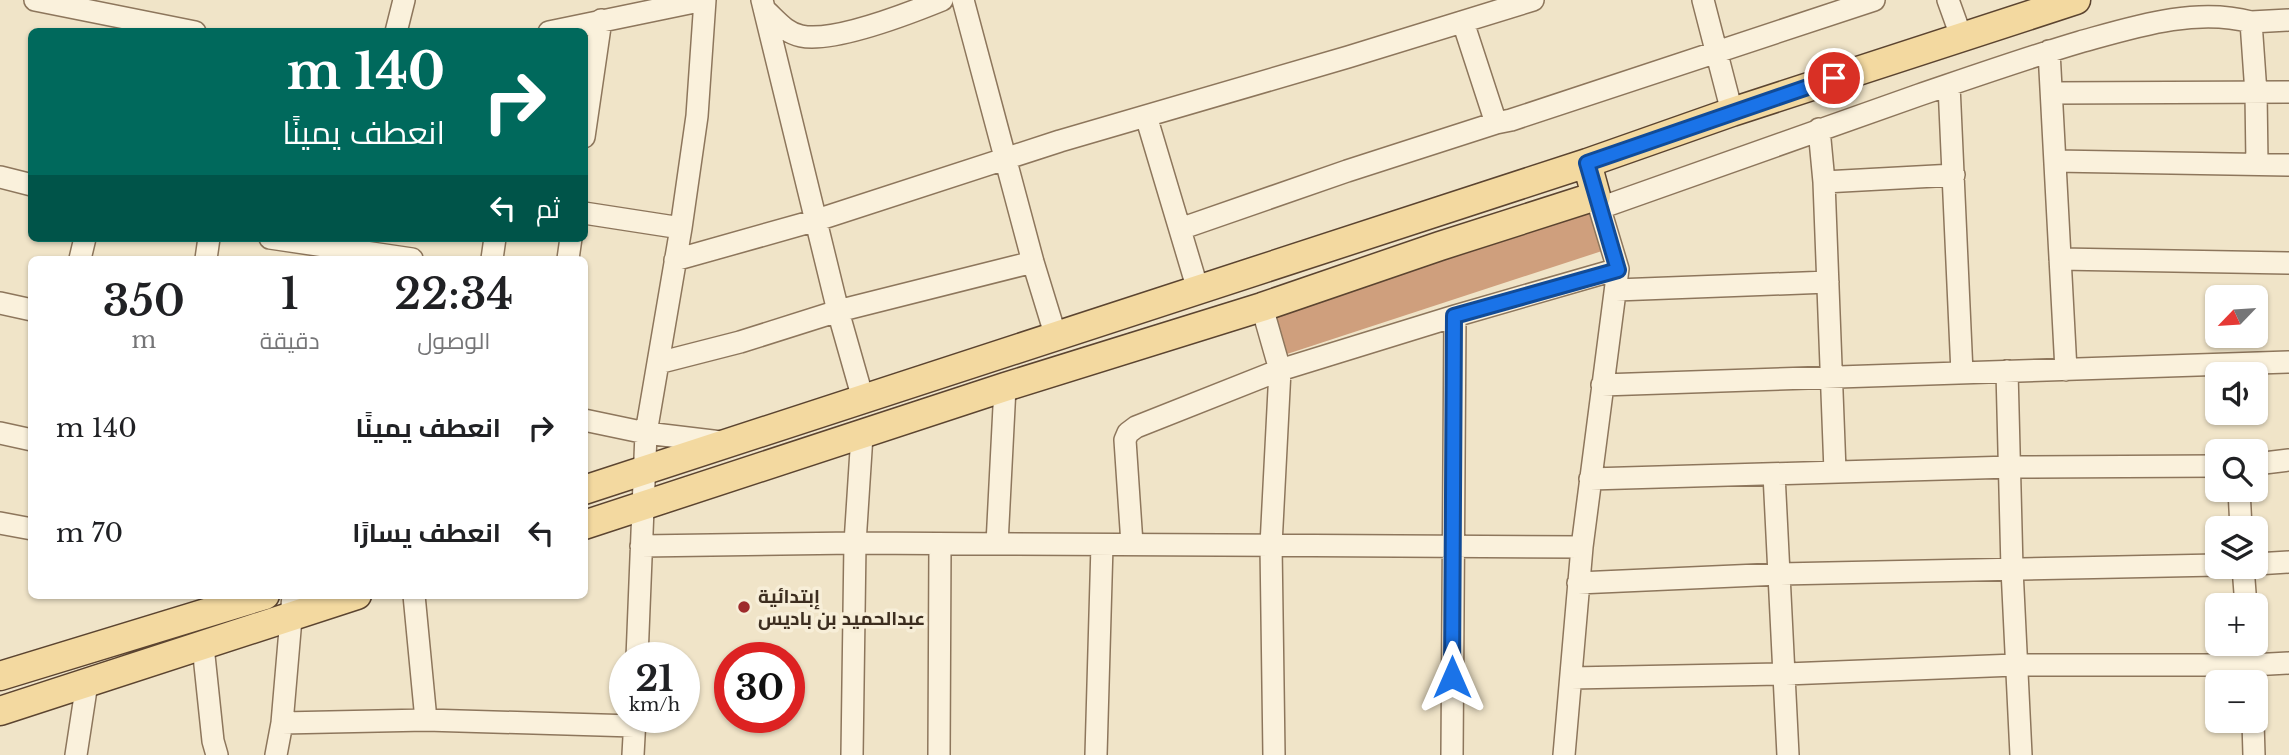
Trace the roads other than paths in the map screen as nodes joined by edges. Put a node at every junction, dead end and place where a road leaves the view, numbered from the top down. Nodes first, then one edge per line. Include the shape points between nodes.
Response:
1 (35, 0) edge
2 (404, 0) edge
3 (704, 0) edge
4 (942, 0) edge
5 (963, 0) edge
6 (1533, 0) edge
7 (1703, 0) edge
8 (1874, 0) edge
9 (1948, 0) edge
10 (2076, 0) edge
11 (759, 4) edge
12 (129, 17) edge
13 (601, 20) junction
14 (2289, 20) edge
15 (1463, 22) junction
16 (2251, 22) junction
17 (177, 28) edge
18 (398, 28) edge
19 (566, 28) edge
20 (1961, 36) junction
21 (2049, 51) junction
22 (1717, 53) junction
23 (1949, 85) junction
24 (2289, 92) edge
25 (2052, 93) junction
26 (2256, 93) junction
27 (588, 109) edge
28 (1732, 112) junction
29 (1146, 116) junction
30 (1496, 123) junction
31 (1819, 129) junction
32 (1006, 158) junction
33 (2055, 161) junction
34 (1587, 163) junction
35 (2257, 163) junction
36 (2289, 171) edge
37 (1955, 176) junction
38 (0, 177) edge
39 (1824, 182) junction
40 (28, 184) edge
41 (1598, 202) junction
42 (588, 214) edge
43 (817, 219) junction
44 (681, 228) junction
45 (1180, 229) junction
46 (312, 242) edge
47 (407, 251) edge
48 (2060, 259) junction
49 (675, 260) junction
50 (1033, 261) junction
51 (2289, 263) edge
52 (1617, 280) junction
53 (1828, 282) junction
54 (1198, 290) junction
55 (0, 303) edge
56 (1262, 307) junction
57 (28, 309) edge
58 (838, 312) junction
59 (1454, 316) junction
60 (1056, 337) junction
61 (2289, 362) edge
62 (658, 363) junction
63 (1280, 370) junction
64 (2066, 370) junction
65 (2007, 371) junction
66 (1962, 373) junction
67 (1830, 377) junction
68 (1602, 385) junction
69 (1005, 387) junction
70 (863, 399) junction
71 (588, 421) edge
72 (0, 433) edge
73 (646, 433) junction
74 (862, 435) junction
75 (28, 439) edge
76 (727, 443) junction
77 (2289, 460) edge
78 (2268, 463) edge
79 (2205, 466) edge
80 (2011, 467) junction
81 (644, 471) junction
82 (1835, 471) junction
83 (1774, 474) junction
84 (1590, 479) junction
85 (588, 489) edge
86 (642, 508) junction
87 (0, 523) edge
88 (588, 524) edge
89 (28, 528) edge
90 (855, 543) junction
91 (940, 544) junction
92 (997, 544) junction
93 (1132, 544) junction
94 (1102, 545) junction
95 (1271, 545) junction
96 (641, 546) junction
97 (1452, 546) junction
98 (1582, 547) junction
99 (2289, 562) edge
100 (2268, 563) edge
101 (2205, 565) edge
102 (2012, 569) junction
103 (1780, 574) junction
104 (1578, 583) junction
105 (252, 599) edge
106 (334, 599) edge
107 (414, 599) edge
108 (293, 606) edge
109 (638, 642) edge
110 (202, 646) junction
111 (2289, 663) edge
112 (2250, 664) edge
113 (2015, 665) junction
114 (1786, 674) junction
115 (0, 676) edge
116 (1571, 678) junction
117 (87, 683) junction
118 (0, 711) edge
119 (426, 720) junction
120 (609, 722) edge
121 (282, 723) junction
122 (634, 733) edge
123 (2253, 733) edge
124 (76, 755) edge
125 (217, 755) edge
126 (276, 755) edge
127 (633, 755) edge
128 (852, 755) edge
129 (939, 755) edge
130 (1096, 755) edge
131 (1274, 755) edge
132 (1452, 755) edge
133 (1564, 755) edge
134 (1788, 755) edge
135 (2021, 755) edge
136 (2254, 755) edge

1 - 12 street
2 - 18 street
3 - 13 street
3 - 44 street via 697,116
4 - 11 street via 853,30 814,37 791,33
5 - 32 street
6 - 15 street
7 - 22 street
8 - 22 street
9 - 20 street
10 - 20 main road
11 - 43 street
12 - 17 street
13 - 19 street
13 - 27 street
14 - 16 street
15 - 29 street
15 - 30 street
16 - 21 street via 2222,16 2170,21
16 - 26 street
20 - 28 main road
21 - 23 street
21 - 25 street
22 - 28 street
22 - 30 street
23 - 31 street
23 - 37 street
24 - 26 street
25 - 26 street
25 - 33 street
26 - 35 street
28 - 34 main road
29 - 32 street
29 - 45 street
30 - 45 street
31 - 39 street
31 - 41 street
32 - 43 street
32 - 50 street
33 - 35 street
33 - 48 street
34 - 41 main road
34 - 54 main road
35 - 36 street
37 - 39 street
37 - 66 street
38 - 40 street
39 - 53 street
41 - 52 street
41 - 56 main road via 1440,246
42 - 44 street
43 - 49 street
43 - 58 street
44 - 49 street
45 - 54 street
46 - 47 street
48 - 51 street
48 - 64 street
49 - 62 street
50 - 58 street
50 - 60 street
52 - 53 street
52 - 59 street
52 - 68 street
53 - 67 street
54 - 60 main road
55 - 57 street
56 - 63 street
56 - 69 main road
58 - 62 street
58 - 70 street
59 - 63 street
59 - 97 street
60 - 70 main road
61 - 64 street
62 - 73 street
63 - 93 street via 1128,433 1125,451
63 - 95 street
64 - 65 street
65 - 66 street
65 - 80 street
66 - 67 street
67 - 68 street
67 - 82 street
68 - 84 street
69 - 74 main road
69 - 92 street
70 - 76 main road
71 - 73 street
72 - 75 street
73 - 76 street
73 - 81 street
74 - 86 main road
74 - 90 street
76 - 81 main road
77 - 78 street
79 - 80 street
80 - 82 street
80 - 102 street
81 - 85 main road
81 - 86 street
82 - 83 street
83 - 84 street
83 - 103 street
84 - 98 street
86 - 88 main road
86 - 96 street
87 - 89 street
90 - 91 street
90 - 96 street
90 - 128 street
91 - 92 street
91 - 129 street
92 - 94 street
93 - 94 street
93 - 95 street
94 - 130 street
95 - 97 street
95 - 131 street
96 - 109 street
97 - 98 street
97 - 132 street
98 - 104 street
99 - 100 street
101 - 102 street
102 - 103 street
102 - 113 street
103 - 104 street
103 - 114 street
104 - 116 street
105 - 115 main road
106 - 108 main road
107 - 119 street
108 - 110 main road
108 - 121 street
110 - 117 main road
110 - 125 street
111 - 112 street
112 - 113 street
113 - 114 street
113 - 135 street
114 - 116 street
114 - 134 street
116 - 133 street
117 - 118 main road
117 - 124 street
119 - 120 street
119 - 121 street
121 - 126 street
122 - 127 street
123 - 136 street

